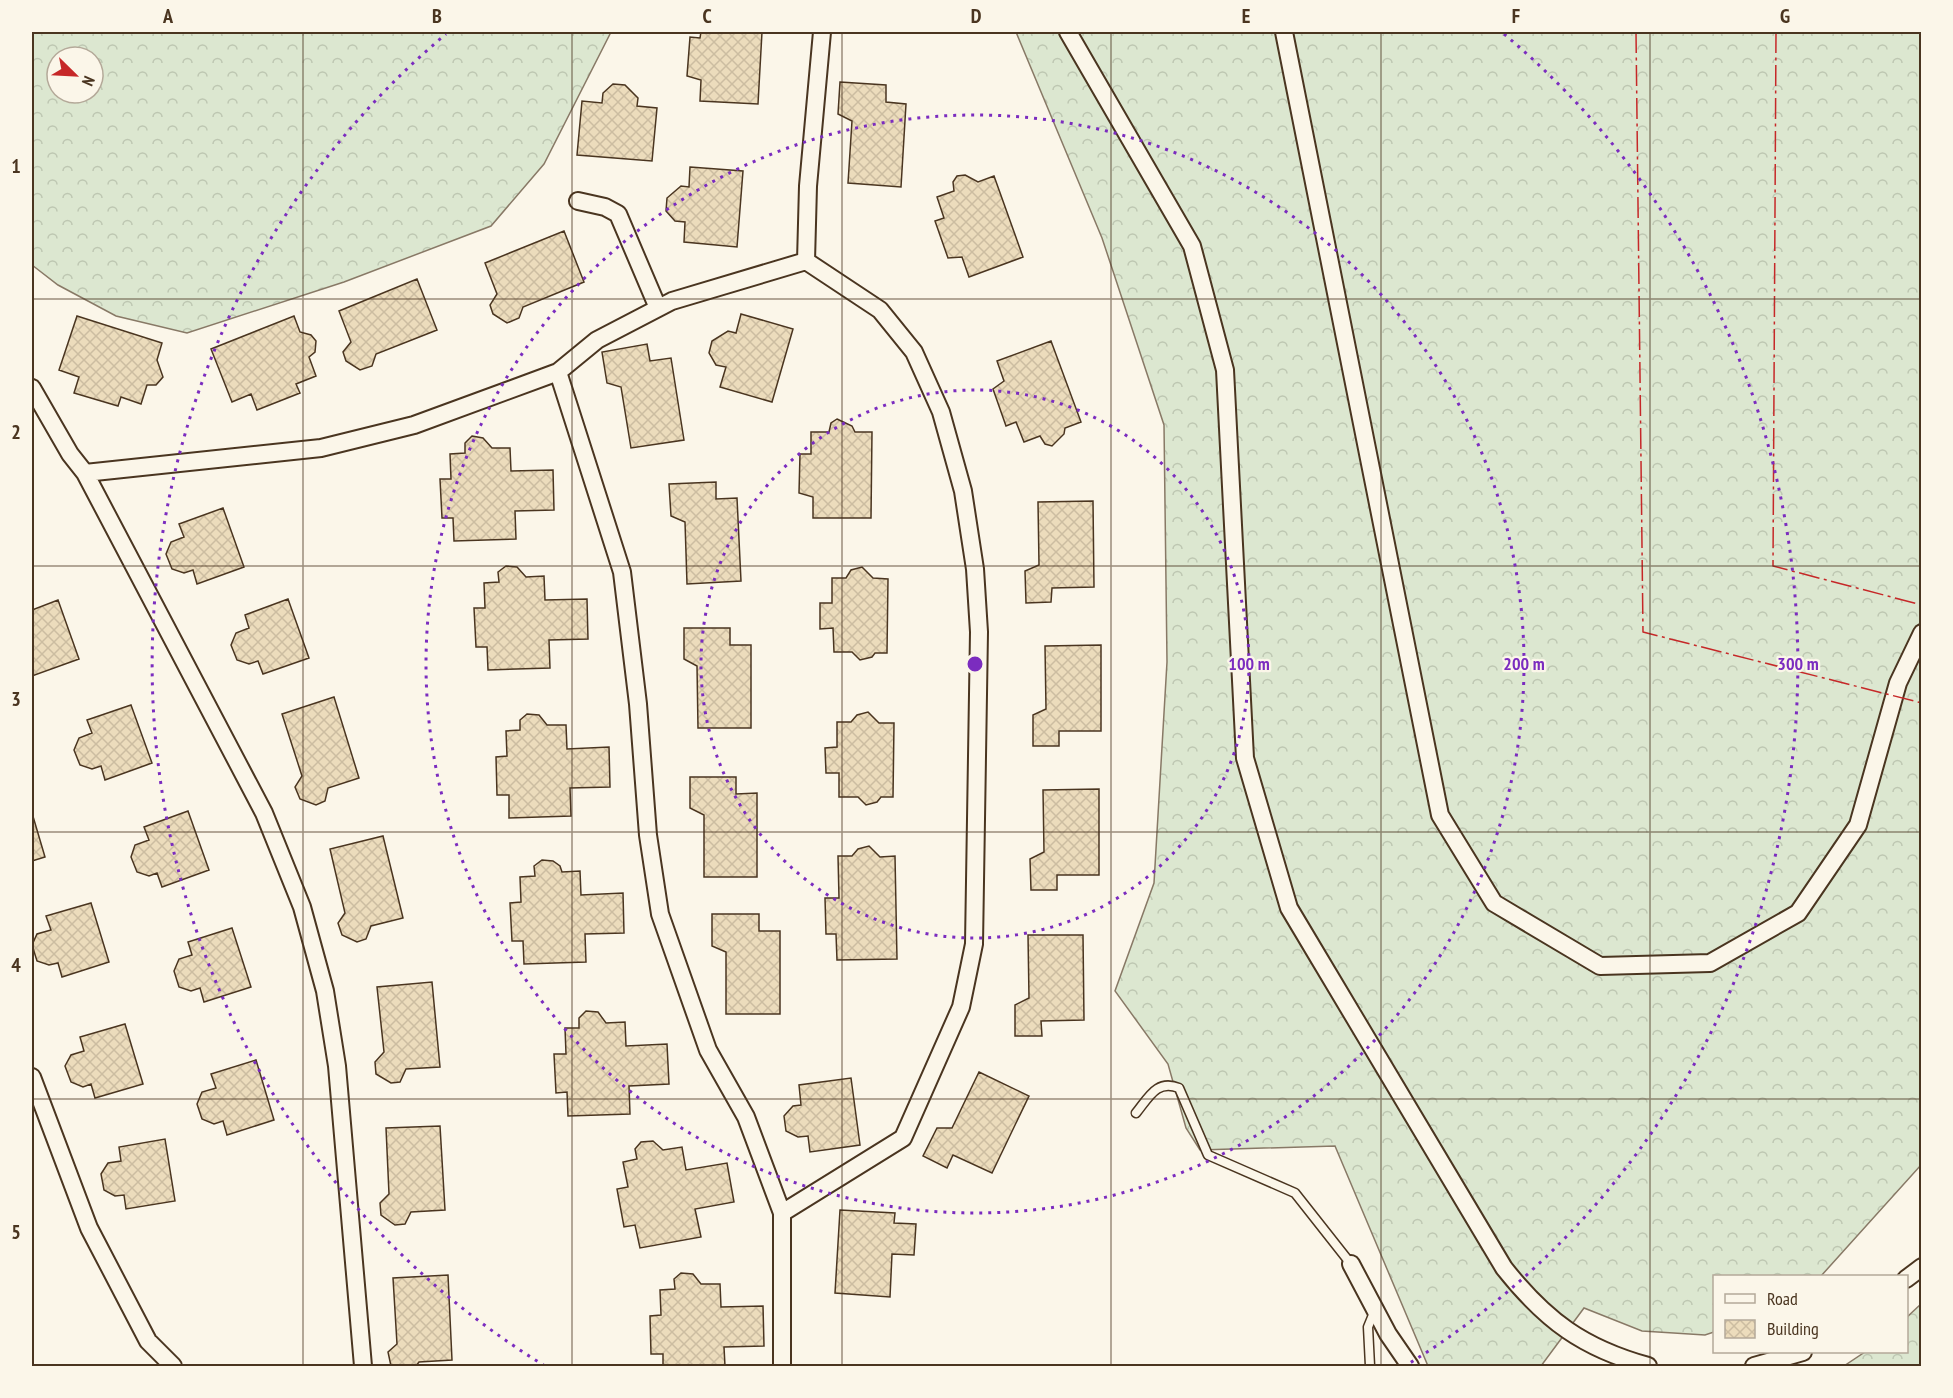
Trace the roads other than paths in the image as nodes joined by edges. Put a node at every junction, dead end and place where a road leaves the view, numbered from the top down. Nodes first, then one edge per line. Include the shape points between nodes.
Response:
1 (822, 32) edge
2 (1068, 32) edge
3 (1284, 32) edge
4 (578, 201) dead end
5 (806, 261) junction
6 (658, 308) junction
7 (558, 372) junction
8 (32, 387) edge
9 (85, 473) junction
10 (1922, 633) edge
11 (32, 1077) edge
12 (1136, 1113) dead end
13 (782, 1213) junction
14 (1351, 1264) joint
15 (1922, 1267) edge
16 (1908, 1278) edge
17 (1376, 1310) junction
18 (1800, 1353) edge
19 (173, 1366) edge
20 (363, 1366) edge
21 (782, 1366) edge
22 (1370, 1366) edge
23 (1410, 1366) edge
24 (1648, 1366) edge
25 (1754, 1366) edge

1 - 5 street via 808,186
2 - 24 street via 1192,246 1225,370 1245,758 1290,908 1504,1268 1544,1314 1598,1347
3 - 10 street via 1440,815 1494,903 1600,966 1710,963 1798,913 1858,825 1898,683
4 - 6 street via 618,214
5 - 6 street
5 - 13 street via 880,310 914,352 941,412 963,490 975,569 979,632 974,944 961,1008 903,1138
6 - 7 street via 597,340
7 - 9 street via 414,425 321,448
7 - 13 street via 622,572 648,835 660,914 708,1050 746,1117
8 - 9 street
9 - 20 street via 264,813 302,907 325,991 337,1066
11 - 19 street via 89,1228 148,1341
12 - 14 lane via 1156,1087 1168,1084 1179,1088 1208,1155 1295,1193
13 - 21 street
14 - 17 street
15 - 16 street
17 - 22 lane via 1368,1327
17 - 23 street
18 - 25 street

